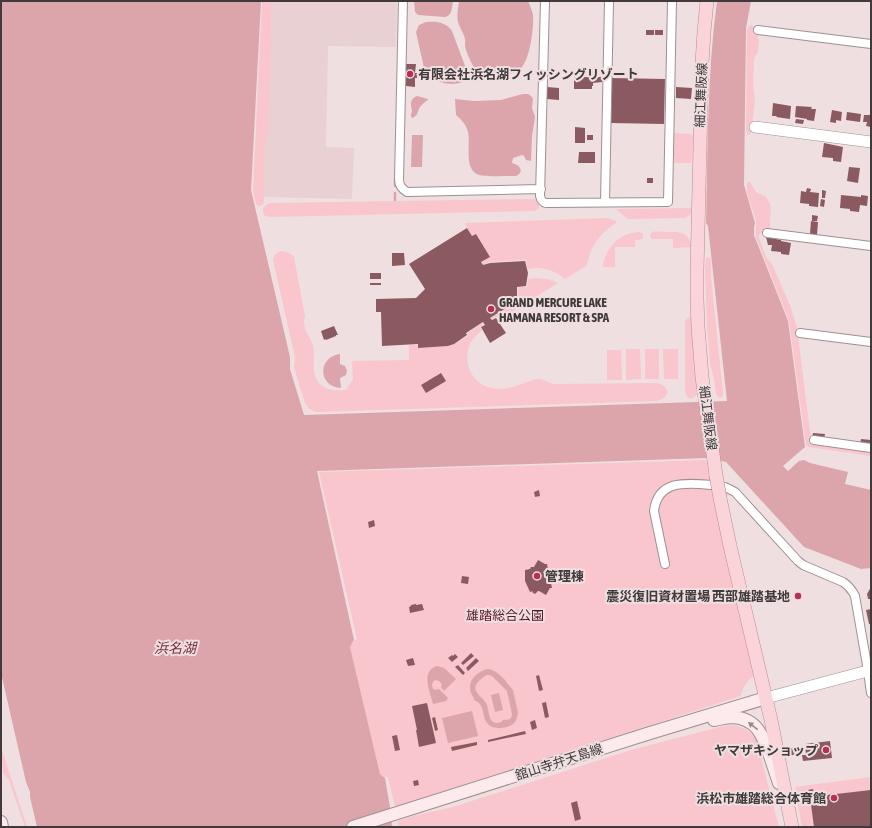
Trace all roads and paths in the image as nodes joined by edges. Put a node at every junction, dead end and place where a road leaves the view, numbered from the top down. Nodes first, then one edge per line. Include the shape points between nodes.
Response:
1 (403, 1) edge
2 (545, 1) edge
3 (609, 1) edge
4 (672, 1) edge
5 (707, 1) edge
6 (758, 30) dead end
7 (871, 44) edge
8 (755, 127) dead end
9 (871, 142) edge
10 (541, 189) junction
11 (605, 202) junction
12 (767, 233) dead end
13 (871, 246) edge
14 (800, 333) dead end
15 (871, 342) edge
16 (814, 440) dead end
17 (871, 448) edge
18 (714, 475) junction
19 (723, 493) junction
20 (665, 564) dead end
21 (870, 671) edge
22 (871, 693) edge
23 (766, 698) junction
24 (650, 733) junction
25 (789, 812) junction
26 (1, 822) edge
27 (2, 827) edge
28 (353, 827) edge
29 (792, 827) edge

1 - 10 street via 399,179 402,189 407,192
2 - 10 street
3 - 11 street
4 - 11 street via 668,202
5 - 18 main road, 細江舞阪線 via 702,70 697,271 698,327
6 - 7 street
8 - 9 street
10 - 11 street via 541,200 546,203
12 - 13 street
14 - 15 street
16 - 17 street
18 - 19 main road, 細江舞阪線, bridge
18 - 20 street via 671,486 662,491 656,499 654,511
19 - 21 street via 735,492 803,565 848,585 855,596
19 - 23 main road, 細江舞阪線 via 730,546
21 - 22 street
21 - 23 street
23 - 24 main road, 舘山寺弁天島線
23 - 25 main road, 細江舞阪線
25 -> 24 main road via 764,738 758,729 748,722 737,718 725,718
24 - 28 main road, 舘山寺弁天島線
25 - 29 main road, 細江舞阪線
26 - 27 main road

